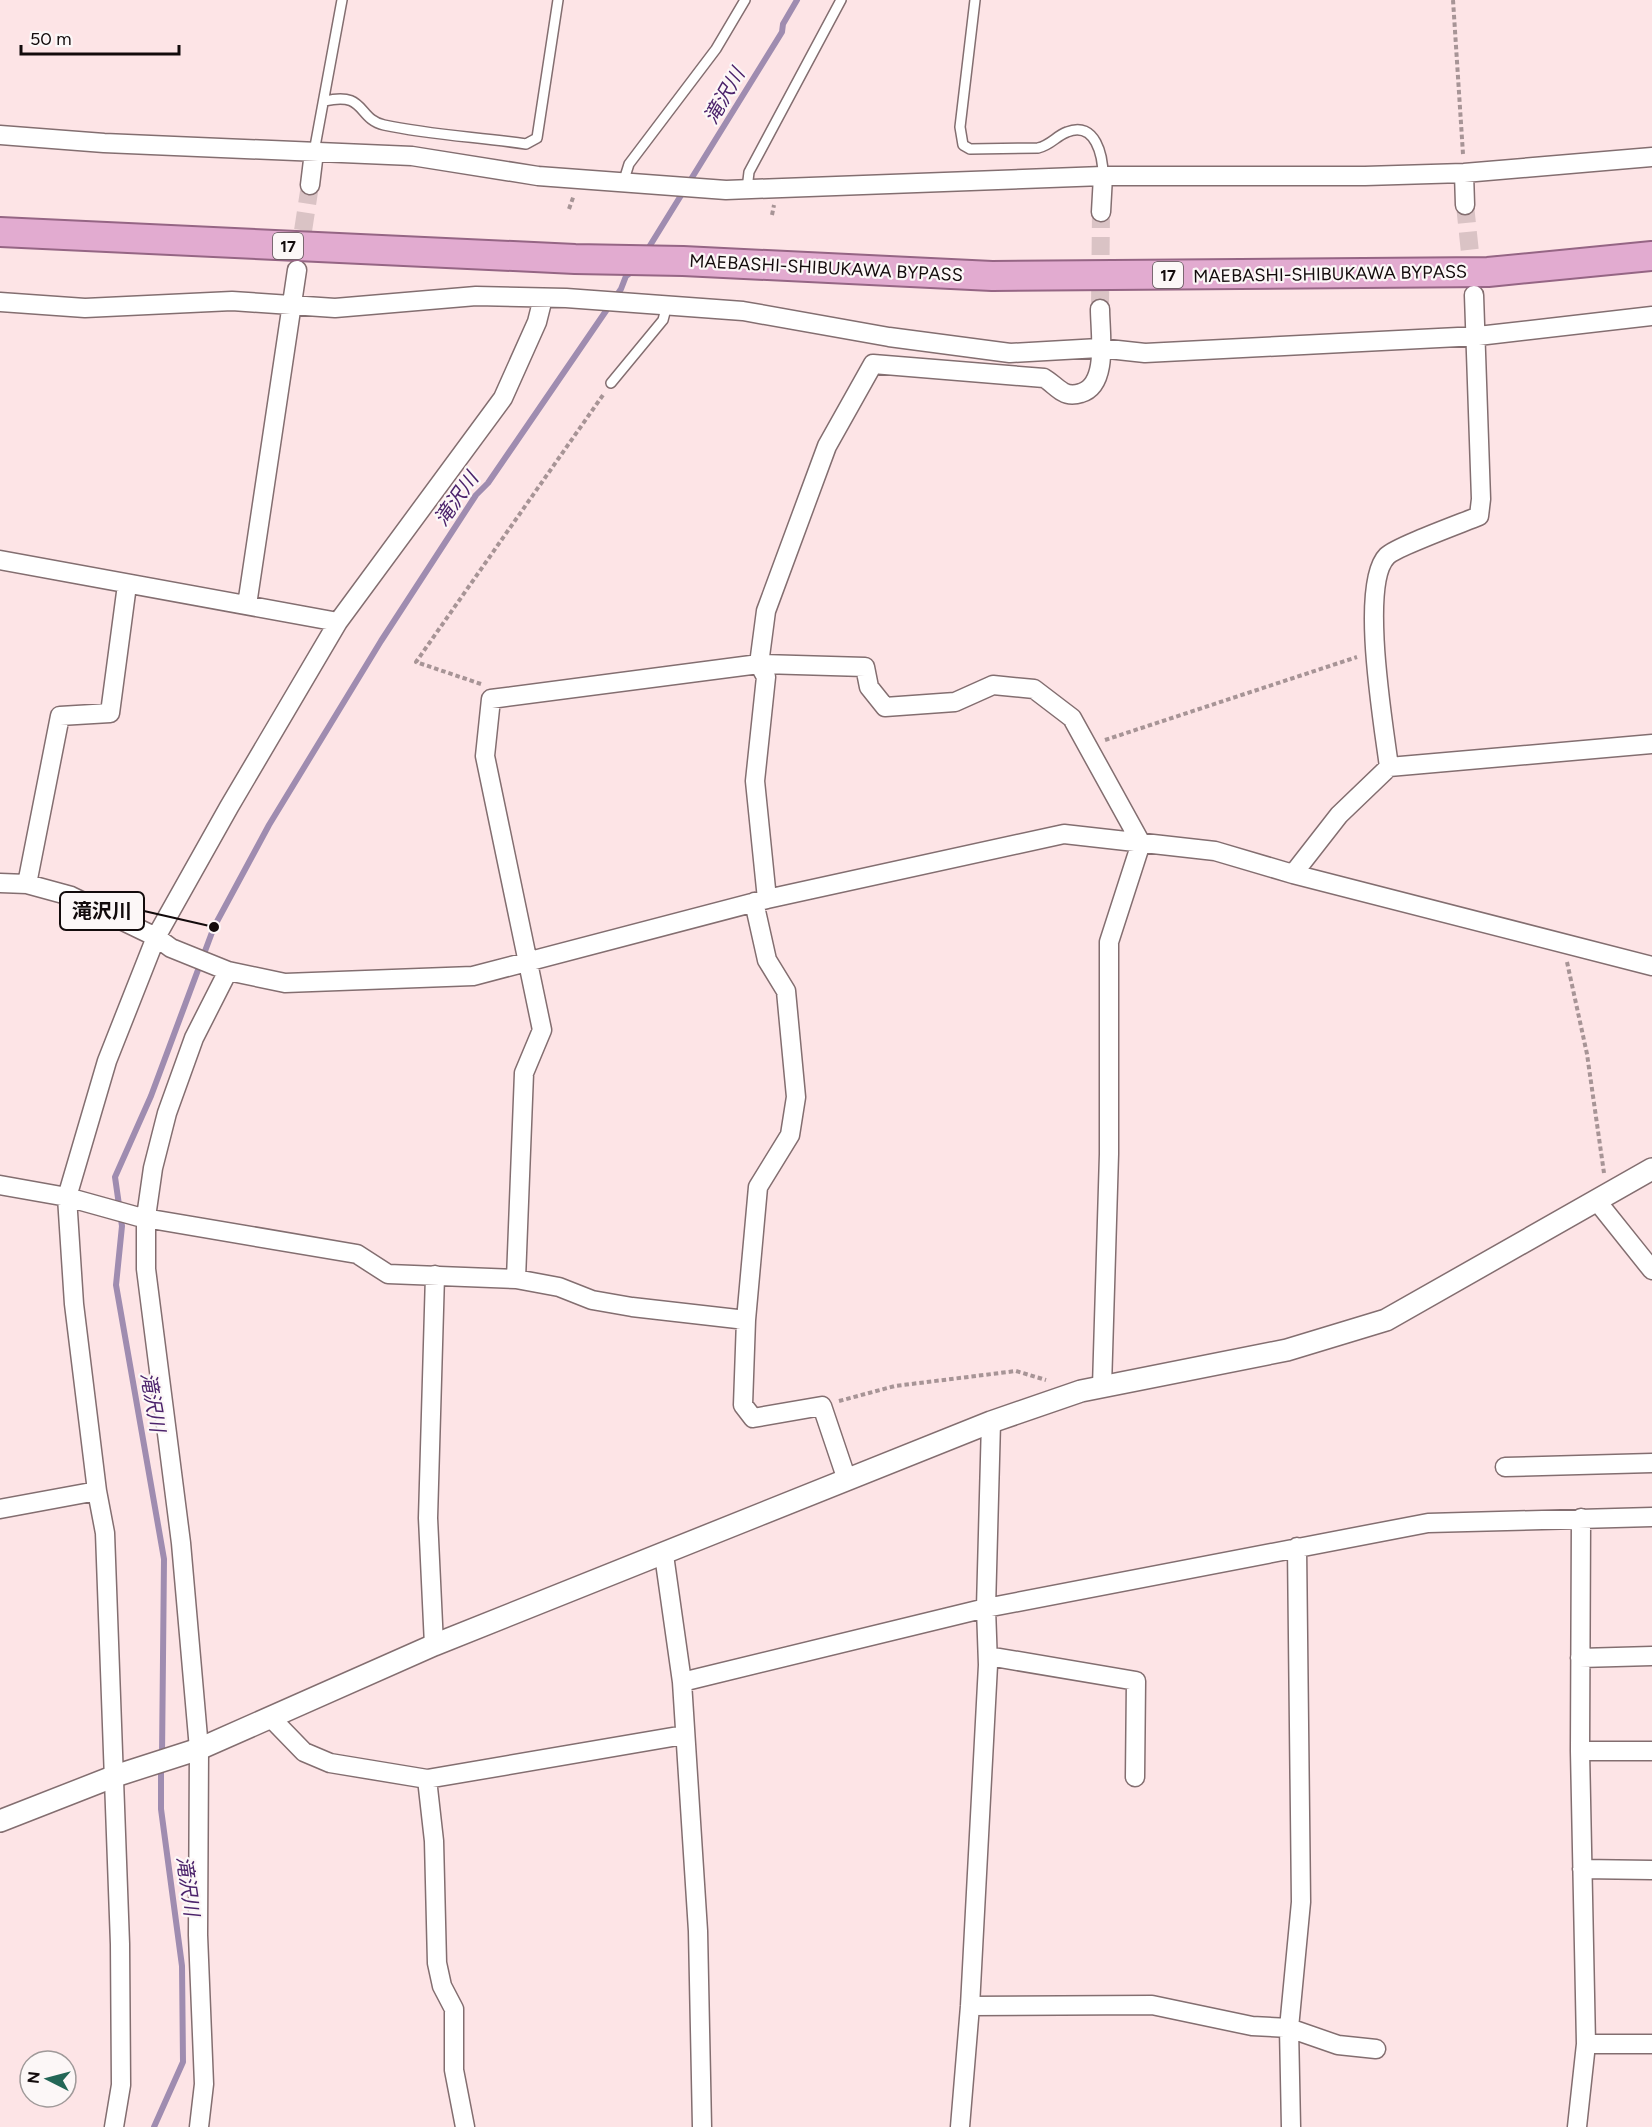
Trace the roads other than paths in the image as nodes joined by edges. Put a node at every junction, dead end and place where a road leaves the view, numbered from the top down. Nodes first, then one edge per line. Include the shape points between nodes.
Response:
1 (342, 0) edge
2 (558, 0) edge
3 (745, 0) edge
4 (841, 0) edge
5 (975, 0) edge
6 (325, 100) junction
7 (0, 135) edge
8 (314, 152) junction
9 (1652, 157) edge
10 (1464, 173) junction
11 (1103, 176) junction
12 (631, 184) junction
13 (310, 185) tunnel mouth
14 (747, 189) junction
15 (1465, 205) tunnel mouth
16 (1101, 212) tunnel mouth
17 (0, 232) edge
18 (1652, 256) edge
19 (297, 270) tunnel mouth
20 (1474, 295) tunnel mouth
21 (543, 298) junction
22 (0, 302) edge
23 (662, 305) junction
24 (292, 307) junction
25 (1100, 309) tunnel mouth
26 (1652, 316) edge
27 (1478, 336) junction
28 (1099, 348) junction
29 (611, 383) road end
30 (0, 560) edge
31 (127, 585) junction
32 (247, 605) junction
33 (338, 622) junction
34 (759, 664) junction
35 (1652, 744) edge
36 (1389, 767) junction
37 (1141, 843) junction
38 (1293, 874) junction
39 (0, 883) edge
40 (27, 884) junction
41 (760, 901) junction
42 (163, 943) junction
43 (530, 961) junction
44 (1652, 966) edge
45 (223, 968) junction
46 (1652, 1169) edge
47 (0, 1185) edge
48 (67, 1197) junction
49 (1601, 1197) junction
50 (143, 1217) junction
51 (1652, 1270) edge
52 (435, 1275) junction
53 (516, 1280) junction
54 (746, 1320) junction
55 (1091, 1389) junction
56 (991, 1422) junction
57 (1652, 1463) edge
58 (1505, 1467) dead end
59 (847, 1480) junction
60 (97, 1491) junction
61 (0, 1509) edge
62 (1652, 1517) edge
63 (1581, 1518) junction
64 (1297, 1548) junction
65 (664, 1555) junction
66 (986, 1608) junction
67 (434, 1645) junction
68 (988, 1656) junction
69 (1652, 1656) edge
70 (1580, 1658) junction
71 (682, 1682) junction
72 (271, 1718) junction
73 (684, 1735) junction
74 (199, 1749) junction
75 (1580, 1751) junction
76 (1652, 1751) edge
77 (115, 1776) junction
78 (1135, 1777) dead end
79 (427, 1779) junction
80 (0, 1821) edge
81 (1582, 1869) junction
82 (1652, 1870) edge
83 (970, 2006) junction
84 (1290, 2028) junction
85 (1586, 2044) junction
86 (1652, 2044) edge
87 (1376, 2049) dead end
88 (114, 2127) edge
89 (199, 2127) edge
90 (465, 2127) edge
91 (702, 2127) edge
92 (960, 2127) edge
93 (1291, 2127) edge
94 (1577, 2127) edge

1 - 6 lane
2 - 6 lane via 537,138 533,142 382,124 354,100
3 - 12 lane via 716,49 629,164
4 - 14 lane via 749,172
5 - 11 lane via 960,127 963,146 1038,148 1068,131 1078,131 1090,135 1098,144 1103,155
6 - 8 lane
7 - 8 street
8 - 12 street via 412,156 528,175
8 - 13 street
9 - 10 street
10 - 11 street
10 - 15 street
11 - 14 street
11 - 16 street
12 - 14 street
17 - 18 highway, MAEBASHI-SHIBUKAWA BYPASS / 17 via 992,276 1488,272
19 - 24 street
20 - 27 street
21 - 23 street
21 - 24 street via 476,296 373,306
21 - 33 street via 537,322 503,398
22 - 24 street via 85,308 232,302
23 - 28 street via 743,311 1010,353
23 - 29 lane via 663,320
24 - 32 street
25 - 28 street
26 - 27 street
27 - 28 street via 1145,353
27 - 36 street via 1479,516 1387,555 1376,573 1375,651
28 - 34 street via 1100,374 1093,387 1075,395 1064,393 1044,378 873,364 827,446 766,611
30 - 31 street
31 - 32 street
31 - 40 street via 110,713 60,716
32 - 33 street
33 - 42 street
34 - 37 street via 865,667 869,687 885,707 954,702 993,685 1034,689 1072,718
34 - 41 street via 766,677 755,781
34 - 43 street via 491,699 485,756
35 - 36 street
36 - 38 street via 1338,815
37 - 38 street via 1215,851
37 - 41 street via 1064,834
37 - 55 street via 1109,942 1109,1155
38 - 44 street
39 - 40 street
40 - 42 street via 71,896
41 - 43 street
41 - 54 street via 767,960 786,991 796,1096 790,1135 758,1188
42 - 45 street
42 - 48 street via 107,1061
43 - 45 street via 473,976 285,983
43 - 53 street via 542,1029 524,1073
45 - 50 street via 167,1113
46 - 49 street
47 - 48 street
48 - 50 street
48 - 60 street via 70,1272
49 - 51 street
49 - 55 street via 1386,1320 1287,1350
50 - 52 street via 357,1254 388,1274
50 - 74 street via 146,1269 181,1543
52 - 53 street
52 - 67 street via 428,1518
53 - 54 street via 632,1307
54 - 59 street via 743,1405 753,1418 822,1406
55 - 56 street
56 - 59 street
56 - 66 street
57 - 58 street
59 - 65 street
60 - 61 street
60 - 77 street via 105,1533
62 - 63 street
63 - 64 street via 1428,1523
63 - 70 street
64 - 66 street
64 - 84 street via 1301,1902
65 - 67 street
65 - 71 street
66 - 68 street
66 - 71 street
67 - 72 street
68 - 78 street via 1136,1681
68 - 83 street
69 - 70 street
70 - 75 street
71 - 73 street
72 - 74 street
72 - 79 street via 304,1752 330,1763
73 - 79 street
73 - 91 street via 698,1932
74 - 77 street
74 - 89 street via 198,1935 204,2084
75 - 76 street
75 - 81 street
77 - 80 street
77 - 88 street via 121,2085
79 - 90 street via 434,1841 437,1963 442,1986 454,2009 454,2070
81 - 82 street
81 - 85 street
83 - 84 street via 1152,2005 1252,2026
83 - 92 street
84 - 87 street via 1338,2045
84 - 93 street
85 - 86 street
85 - 94 street

